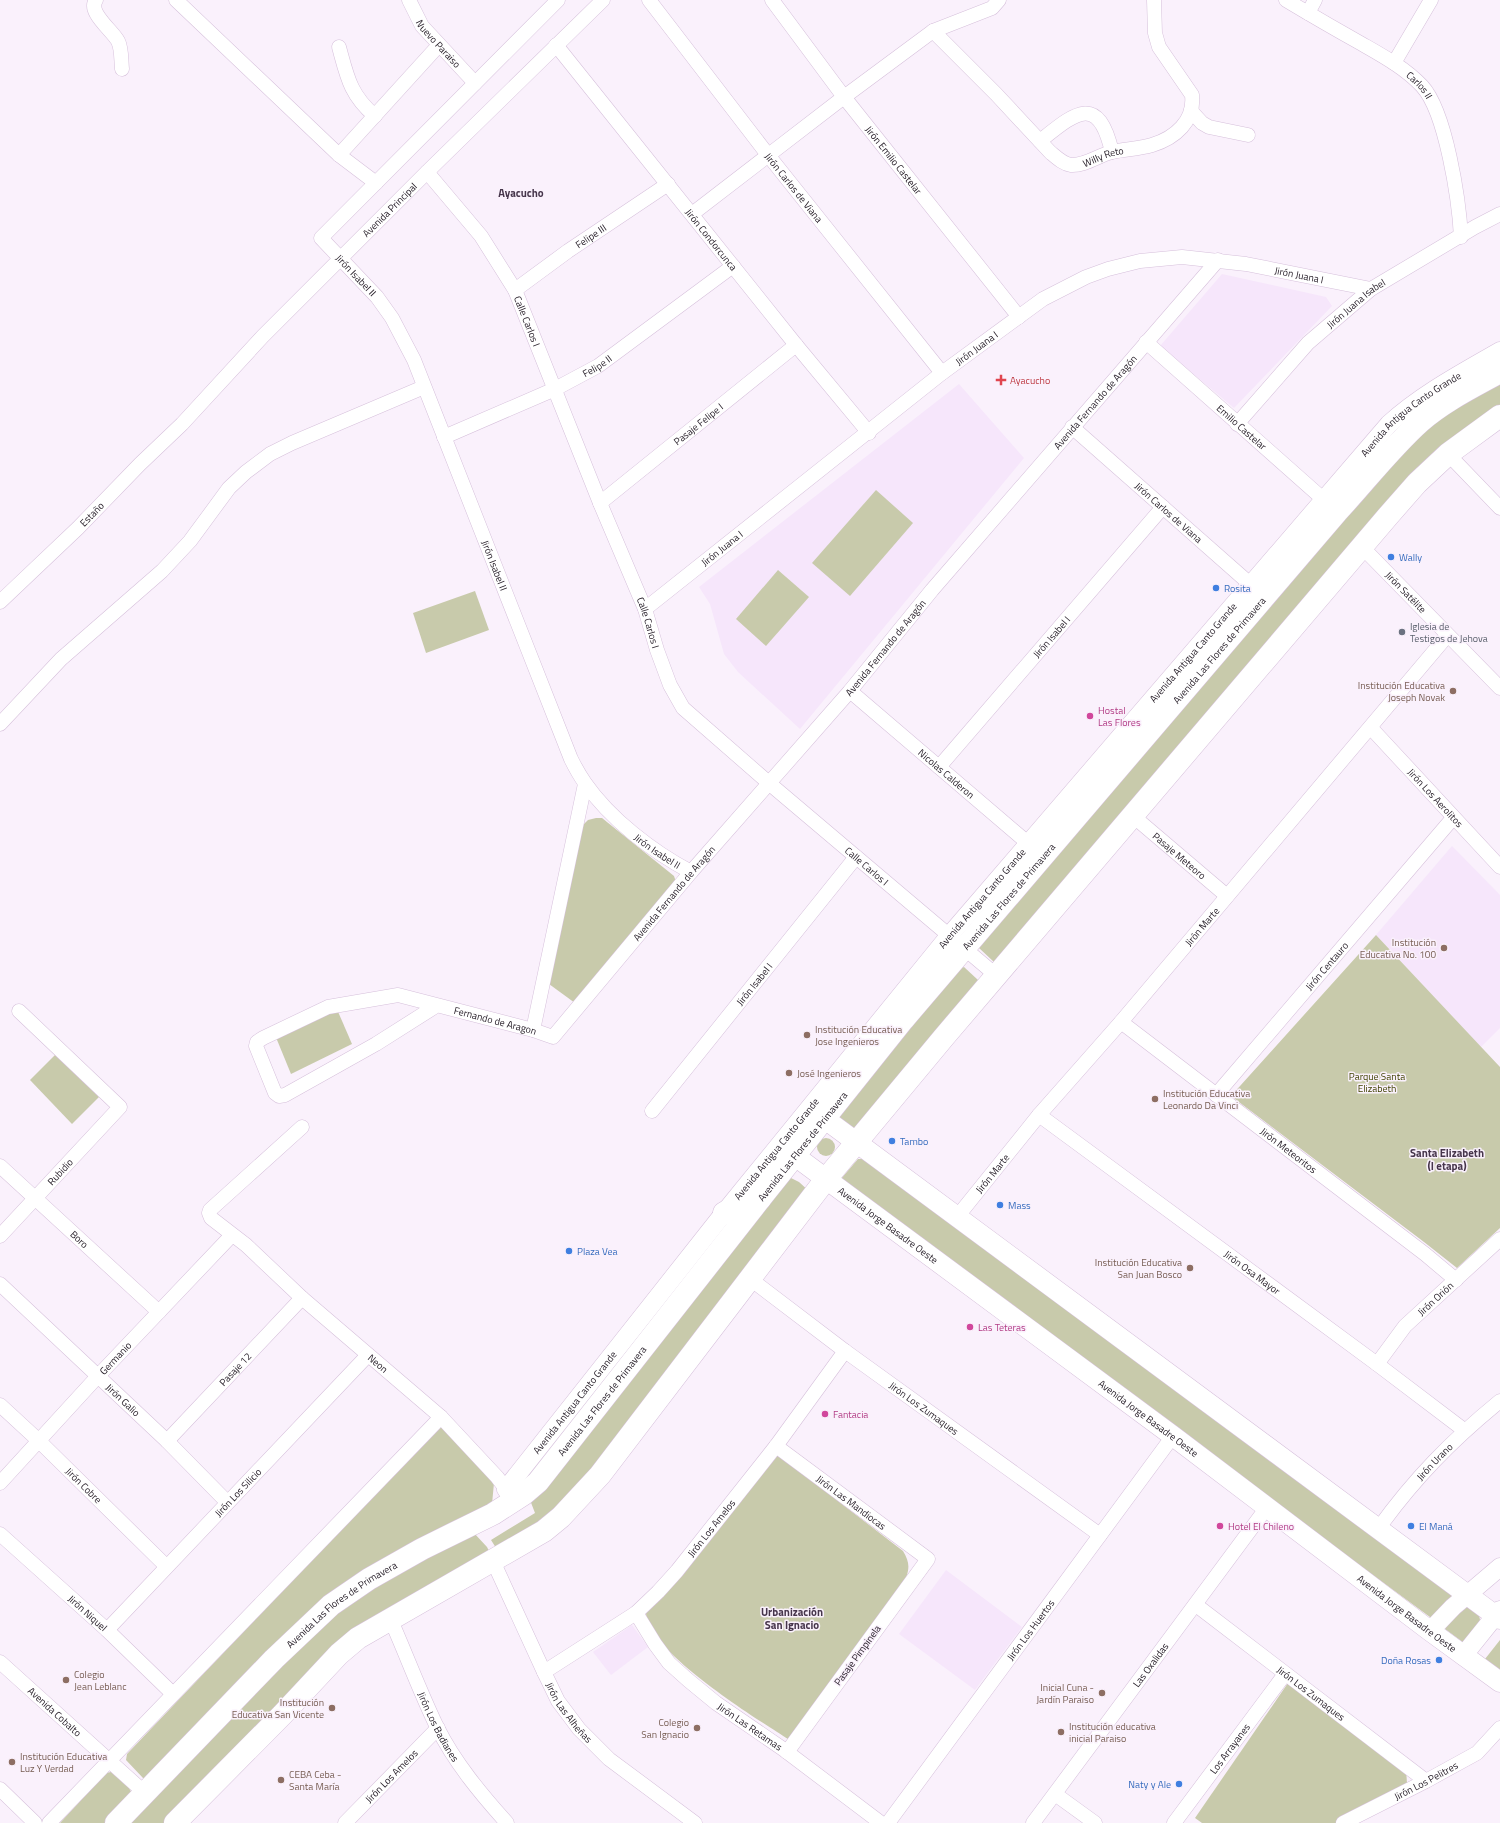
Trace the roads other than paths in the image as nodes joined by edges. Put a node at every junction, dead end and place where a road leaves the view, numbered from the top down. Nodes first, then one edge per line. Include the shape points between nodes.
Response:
1 (96, 0) edge
2 (176, 0) edge
3 (558, 0) edge
4 (603, 0) edge
5 (649, 0) edge
6 (772, 0) edge
7 (999, 0) edge
8 (1154, 0) edge
9 (1286, 0) edge
10 (1315, 0) edge
11 (1431, 0) edge
12 (411, 1) edge
13 (1308, 13) junction
14 (933, 31) junction
15 (439, 45) junction
16 (556, 45) junction
17 (339, 47) dead end
18 (1394, 63) junction
19 (122, 69) dead end
20 (475, 83) junction
21 (844, 97) junction
22 (1191, 111) junction
23 (375, 116) junction
24 (1248, 135) dead end
25 (1040, 141) junction
26 (1112, 152) junction
27 (339, 155) junction
28 (768, 155) junction
29 (427, 172) junction
30 (376, 183) junction
31 (668, 184) junction
32 (692, 214) junction
33 (1500, 214) edge
34 (1461, 237) junction
35 (340, 260) junction
36 (1218, 260) junction
37 (733, 266) junction
38 (1371, 289) junction
39 (515, 290) junction
40 (1019, 317) junction
41 (1146, 342) junction
42 (796, 345) junction
43 (1500, 351) edge
44 (1500, 372) edge
45 (942, 373) junction
46 (424, 387) junction
47 (554, 389) junction
48 (1500, 416) edge
49 (182, 424) joint
50 (1237, 424) junction
51 (1072, 427) junction
52 (869, 433) junction
53 (444, 437) junction
54 (1448, 454) junction
55 (600, 503) junction
56 (1331, 506) junction
57 (1163, 507) junction
58 (1500, 508) edge
59 (1362, 548) junction
60 (1258, 591) junction
61 (0, 602) edge
62 (645, 609) junction
63 (1447, 636) junction
64 (1500, 688) edge
65 (850, 691) junction
66 (0, 724) edge
67 (1371, 728) junction
68 (939, 767) junction
69 (585, 784) junction
70 (770, 784) junction
71 (1133, 816) junction
72 (1453, 818) junction
73 (1036, 850) junction
74 (856, 857) junction
75 (1500, 867) edge
76 (691, 872) junction
77 (1227, 896) junction
78 (957, 942) junction
79 (997, 976) junction
80 (436, 1006) junction
81 (19, 1011) dead end
82 (1121, 1022) junction
83 (533, 1030) junction
84 (552, 1037) joint
85 (1216, 1095) junction
86 (652, 1111) dead end
87 (1039, 1115) junction
88 (825, 1119) junction
89 (302, 1127) dead end
90 (857, 1143) junction
91 (795, 1156) junction
92 (0, 1166) edge
93 (826, 1179) junction
94 (34, 1198) junction
95 (760, 1199) junction
96 (724, 1213) junction
97 (957, 1217) junction
98 (0, 1236) edge
99 (232, 1236) junction
100 (1500, 1239) edge
101 (749, 1278) junction
102 (1456, 1280) junction
103 (0, 1284) edge
104 (302, 1298) junction
105 (159, 1312) junction
106 (846, 1350) junction
107 (368, 1355) junction
108 (1377, 1364) junction
109 (98, 1376) junction
110 (1500, 1401) edge
111 (0, 1405) edge
112 (441, 1417) junction
113 (1464, 1430) junction
114 (1173, 1436) junction
115 (38, 1440) junction
116 (167, 1441) junction
117 (776, 1446) junction
118 (0, 1483) edge
119 (510, 1495) junction
120 (227, 1502) junction
121 (1268, 1506) junction
122 (1378, 1529) junction
123 (0, 1534) edge
124 (1100, 1535) junction
125 (928, 1559) joint
126 (493, 1561) junction
127 (166, 1566) junction
128 (1500, 1567) edge
129 (1467, 1596) junction
130 (1196, 1606) junction
131 (636, 1613) junction
132 (1498, 1615) edge
133 (390, 1618) junction
134 (107, 1630) junction
135 (1430, 1631) junction
136 (1463, 1656) junction
137 (0, 1662) edge
138 (544, 1672) junction
139 (1285, 1674) junction
140 (1500, 1682) edge
141 (174, 1694) junction
142 (438, 1728) junction
143 (1500, 1728) edge
144 (787, 1752) junction
145 (109, 1761) junction
146 (1426, 1781) junction
147 (0, 1789) edge
148 (145, 1793) junction
149 (1055, 1794) junction
150 (35, 1823) edge
151 (49, 1823) edge
152 (116, 1823) edge
153 (175, 1823) edge
154 (345, 1823) edge
155 (507, 1823) edge
156 (695, 1823) edge
157 (881, 1823) edge
158 (888, 1823) edge
159 (1033, 1823) edge
160 (1095, 1823) edge
161 (1174, 1823) edge
162 (1344, 1823) edge

1 - 19 street via 96,14 120,47
2 - 27 street
3 - 20 street
4 - 16 street, Avenida Principal
5 - 28 street, Jirón Carlos de Viana
6 - 21 street, Jirón Emilio Castelar
7 - 14 street via 992,8
8 - 22 street via 1155,33 1160,47 1192,95
9 - 13 street, Carlos II
10 - 13 street
11 - 18 street
12 - 15 street, Nuevo Paraiso via 422,26
13 - 18 street, Carlos II
14 - 21 street
14 - 25 street, Willy Reto
15 - 20 street, Nuevo Paraiso
15 - 23 street
16 - 29 street, Avenida Principal
16 - 31 street, Jirón Condorcunca
17 - 23 street via 350,87 363,106
18 - 34 street, Carlos II via 1422,86 1433,100 1446,142
20 - 30 street
21 - 28 street
21 - 40 street, Jirón Emilio Castelar
22 - 24 street via 1209,127
22 - 26 street, Willy Reto via 1183,127 1174,134 1152,145
23 - 27 street
25 - 26 street, Willy Reto via 1059,160 1071,165
25 - 26 street via 1082,113 1100,121 1107,133
27 - 30 street
28 - 32 street
28 - 45 street, Jirón Carlos de Viana
29 - 35 street, Avenida Principal
29 - 39 street, Calle Carlos I via 481,236
30 - 35 street, Jirón Isabel II via 321,238
31 - 32 street, Jirón Condorcunca
31 - 39 street, Felipe III
32 - 37 street, Jirón Condorcunca
33 - 34 street, Jirón Juana Isabel
34 - 38 street, Jirón Juana Isabel
35 - 46 street, Jirón Isabel II via 377,297 392,318 414,360
35 - 49 street, Avenida Principal via 262,336
36 - 38 street, Jirón Juana I
36 - 40 street, Jirón Juana I via 1161,258 1108,269 1054,293
36 - 41 street, Avenida Fernando de Aragón
37 - 42 street, Jirón Condorcunca
37 - 47 street, Felipe II via 598,366
38 - 50 street, Jirón Juana Isabel via 1308,343
39 - 47 street, Calle Carlos I
40 - 45 street, Jirón Juana I
41 - 50 street, Emilio Castelar
41 - 51 street, Avenida Fernando de Aragón
42 - 52 street, Jirón Condorcunca
42 - 55 street, Pasaje Felipe I
43 - 56 street, Avenida Antigua Canto Grande via 1406,409 1389,424
44 - 56 main road, Avenida Las Flores de Primavera via 1437,408
45 - 52 street, Jirón Juana I
46 - 53 street, Jirón Isabel II
46 - 66 street via 292,443 270,454 246,472 229,488 190,541 162,571 61,659
47 - 53 street, Felipe II
47 - 55 street, Calle Carlos I
48 - 54 main road
49 - 61 street, Estaño
50 - 56 street, Emilio Castelar
51 - 57 street, Jirón Carlos de Viana
51 - 65 street, Avenida Fernando de Aragón via 932,590
52 - 62 street, Jirón Juana I
53 - 69 street, Jirón Isabel II via 571,759
54 - 58 street
54 - 59 main road via 1417,483
55 - 62 street, Calle Carlos I
56 - 60 main road, Avenida Las Flores de Primavera
57 - 60 street, Jirón Carlos de Viana
57 - 68 street, Jirón Isabel I
59 - 63 street, Jirón Satélite
59 - 71 main road
60 - 73 main road, Avenida Las Flores de Primavera
62 - 70 street, Calle Carlos I via 670,685 682,708
63 - 64 street, Jirón Satélite
63 - 67 street, Jirón Marte
65 - 68 street, Nicolas Calderon
65 - 70 street, Avenida Fernando de Aragón
67 - 72 street, Jirón Los Aerolitos
67 - 77 street, Jirón Marte
68 - 73 street, Nicolas Calderon
69 - 76 street, Jirón Isabel II via 628,828 673,862
69 - 83 street
70 - 74 street, Calle Carlos I
70 - 76 street, Avenida Fernando de Aragón
71 - 77 street, Pasaje Meteoro
71 - 79 main road
72 - 75 street, Jirón Los Aerolitos
72 - 85 street, Jirón Centauro
73 - 78 main road, Avenida Las Flores de Primavera
74 - 78 street, Calle Carlos I
74 - 86 street, Jirón Isabel I
76 - 84 street, Avenida Fernando de Aragón
77 - 82 street, Jirón Marte
78 - 79 street, Calle Carlos I
78 - 88 main road, Avenida Las Flores de Primavera via 904,1020
78 - 96 street, Avenida Antigua Canto Grande
79 - 90 main road
80 - 80 street, Fernando de Aragon via 376,1044 284,1096 275,1093 256,1046 263,1038 328,1007 398,995
80 - 83 street, Fernando de Aragon
81 - 94 street, Rubidio via 120,1107
82 - 85 street, Jirón Meteoritos
82 - 87 street, Jirón Marte
83 - 84 street, Fernando de Aragon
85 - 102 street, Jirón Meteoritos
87 - 97 street, Jirón Marte
87 - 108 street, Jirón Osa Mayor
88 - 90 main road
88 - 91 main road, Avenida Las Flores de Primavera
89 - 99 street, Neon via 210,1210 212,1218
90 - 93 main road
90 - 97 main road
91 - 93 main road, Avenida Jorge Basadre Oeste
91 - 95 main road, Avenida Las Flores de Primavera
92 - 94 street, Boro
93 - 101 main road
93 - 114 main road, Avenida Jorge Basadre Oeste
94 - 98 street, Rubidio
94 - 105 street, Boro
95 - 96 main road via 736,1206
95 - 119 main road, Avenida Las Flores de Primavera via 538,1482
96 - 119 street, Avenida Antigua Canto Grande
97 - 122 main road
99 - 104 street, Neon via 246,1245
99 - 105 street, Germanio
100 - 102 street, Jirón Orión
101 - 106 street, Jirón Los Zumaques
101 - 126 main road via 600,1475 550,1526
102 - 108 street, Jirón Orión via 1405,1326
103 - 109 street, Jirón Galio
104 - 107 street, Neon
104 - 116 street, Pasaje 12
105 - 109 street, Germanio
106 - 117 street, Jirón Los Amelos
106 - 124 street, Jirón Los Zumaques
107 - 112 street, Neon
107 - 120 street, Jirón Los Silicio
108 - 113 street, Jirón Osa Mayor
109 - 115 street, Germanio
109 - 116 street, Jirón Galio
110 - 113 street, Jirón Urano
111 - 115 street, Jirón Cobre
112 - 119 street, Neon via 497,1477
112 - 141 street
113 - 122 street, Jirón Urano via 1424,1470
114 - 121 main road, Avenida Jorge Basadre Oeste
114 - 124 street, Jirón Los Huertos
115 - 118 street, Germanio
115 - 127 street, Jirón Cobre
116 - 120 street, Jirón Galio
117 - 125 street, Jirón Las Mandiocas
117 - 131 street, Jirón Los Amelos via 677,1571
119 - 148 main road, Avenida Las Flores de Primavera via 493,1514 422,1549 369,1579 331,1605 274,1659
120 - 127 street, Jirón Los Silicio
121 - 130 street, Las Oxalidas
121 - 135 main road, Avenida Jorge Basadre Oeste
122 - 129 main road
123 - 134 street, Jirón Niquel
124 - 158 street, Jirón Los Huertos
125 - 144 street, Pasaje Pimpinela
126 - 133 main road
126 - 138 street, Jirón Las Alheñas
127 - 134 street, Jirón Los Silicio
128 - 129 street
129 - 132 main road
129 - 135 street
130 - 139 street, Jirón Los Zumaques
130 - 149 street, Las Oxalidas
131 - 138 street, Jirón Los Amelos
131 - 144 street, Jirón Las Retamas via 655,1644 674,1667 716,1703
132 - 136 street
133 - 142 street, Jirón Los Badianes
133 - 153 main road via 358,1638 339,1654
134 - 141 street, Jirón Niquel
135 - 136 main road, Avenida Jorge Basadre Oeste
136 - 140 main road, Avenida Jorge Basadre Oeste
137 - 145 street, Avenida Cobalto
138 - 156 street, Jirón Las Alheñas via 558,1701 579,1729 610,1759
139 - 146 street, Jirón Los Zumaques
139 - 161 street, Los Arrayanes
141 - 145 street
142 - 154 street, Jirón Los Amelos
142 - 155 street, Jirón Los Badianes via 463,1769
143 - 146 street, Jirón Los Pelitres via 1477,1753
144 - 157 street, Jirón Las Retamas
145 - 148 street, Avenida Cobalto
145 - 151 street
146 - 162 street, Jirón Los Pelitres
147 - 150 street
148 - 152 main road, Avenida Las Flores de Primavera
149 - 159 street, Las Oxalidas
149 - 160 street

